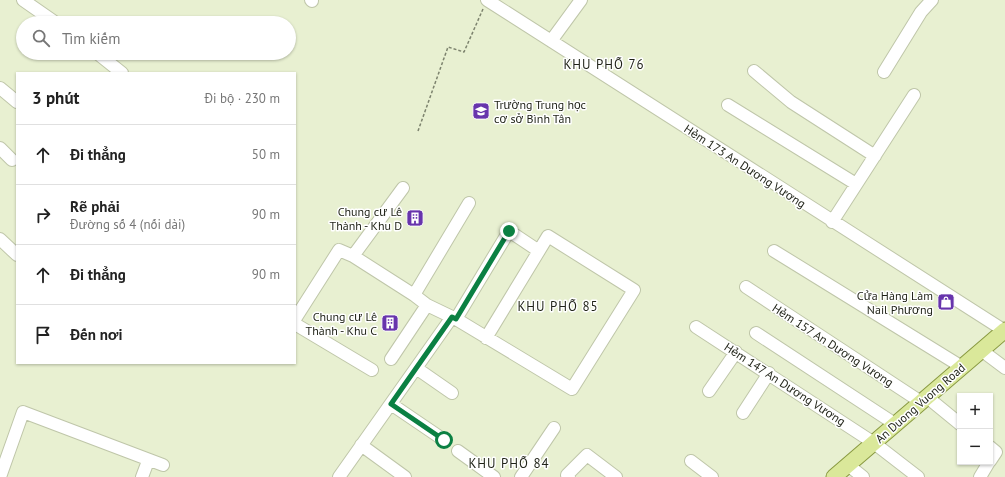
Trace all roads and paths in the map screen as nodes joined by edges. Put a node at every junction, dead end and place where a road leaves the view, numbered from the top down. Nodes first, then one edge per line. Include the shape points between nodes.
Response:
1 (23, 0) edge
2 (488, 0) edge
3 (581, 0) edge
4 (932, 0) edge
5 (922, 6) edge
6 (46, 16) edge
7 (552, 41) junction
8 (106, 60) edge
9 (754, 71) dead end
10 (121, 72) edge
11 (884, 72) dead end
12 (0, 88) edge
13 (914, 95) dead end
14 (16, 101) edge
15 (728, 105) dead end
16 (418, 131) dead end
17 (0, 148) edge
18 (875, 156) junction
19 (12, 160) dead end
20 (856, 184) junction
21 (403, 188) dead end
22 (469, 203) dead end
23 (832, 222) junction
24 (0, 239) edge
25 (539, 251) junction
26 (774, 251) dead end
27 (16, 254) edge
28 (353, 256) junction
29 (746, 287) dead end
30 (414, 295) junction
31 (427, 305) junction
32 (296, 317) edge
33 (454, 318) junction
34 (296, 325) edge
35 (696, 327) dead end
36 (1005, 330) edge
37 (756, 333) dead end
38 (486, 338) junction
39 (981, 350) junction
40 (736, 352) junction
41 (391, 359) dead end
42 (962, 367) junction
43 (416, 368) junction
44 (1005, 368) edge
45 (372, 370) dead end
46 (769, 373) junction
47 (709, 391) dead end
48 (452, 393) dead end
49 (924, 400) junction
50 (391, 404) junction
51 (743, 413) dead end
52 (957, 422) edge
53 (895, 424) junction
54 (554, 428) dead end
55 (444, 440) dead end
56 (874, 443) junction
57 (361, 445) junction
58 (458, 451) dead end
59 (994, 456) edge
60 (148, 461) junction
61 (690, 461) dead end
62 (848, 465) junction
63 (163, 466) dead end
64 (402, 476) edge
65 (0, 477) edge
66 (142, 477) edge
67 (339, 477) edge
68 (494, 477) edge
69 (521, 477) edge
70 (569, 477) edge
71 (616, 477) edge
72 (712, 477) edge
73 (834, 477) edge
74 (863, 477) edge
75 (918, 477) edge
76 (980, 477) edge

1 - 6 street
2 - 7 street, Hẻm 173 An Dương Vương
2 - 16 path via 480,12 464,52 448,47
3 - 7 street
4 - 5 street
5 - 11 street
7 - 23 street, Hẻm 173 An Dương Vương
8 - 10 street
9 - 18 street via 791,102
12 - 14 street
13 - 18 street
15 - 20 street
17 - 19 street
18 - 20 street
20 - 23 street
21 - 28 street
22 - 30 street
23 - 36 street, Hẻm 173 An Dương Vương
24 - 27 street
25 - 33 street via 509,231
25 - 38 street
25 - 38 street via 548,236 634,290 572,389
26 - 42 street
28 - 30 street
28 - 32 street via 339,250
29 - 49 street, Hẻm 157 An Dương Vương
30 - 31 street
31 - 33 street
31 - 41 street
33 - 38 street
33 - 43 street
34 - 45 street
35 - 40 street, Hẻm 147 An Dương Vương
36 - 39 main road, An Duong Vuong Road
37 - 53 street
39 - 42 main road, An Duong Vuong Road
39 - 44 street
40 - 46 street, Hẻm 147 An Dương Vương
40 - 47 street
42 - 49 main road, An Duong Vuong Road
43 - 48 street
43 - 50 street
46 - 51 street
46 - 56 street, Hẻm 147 An Dương Vương
49 - 52 street, Hẻm 157 An Dương Vương
49 - 53 main road, An Duong Vuong Road
50 - 55 street
50 - 57 street
53 - 56 main road, An Duong Vuong Road
54 - 69 street
56 - 62 main road, An Duong Vuong Road
56 - 75 street, Hẻm 147 An Dương Vương
57 - 64 street
57 - 67 street
58 - 68 street
59 - 76 street
60 - 63 street
60 - 65 street via 23,412
60 - 66 street
61 - 72 street
62 - 73 main road, An Duong Vuong Road
62 - 74 street
70 - 71 street via 567,475 587,455

